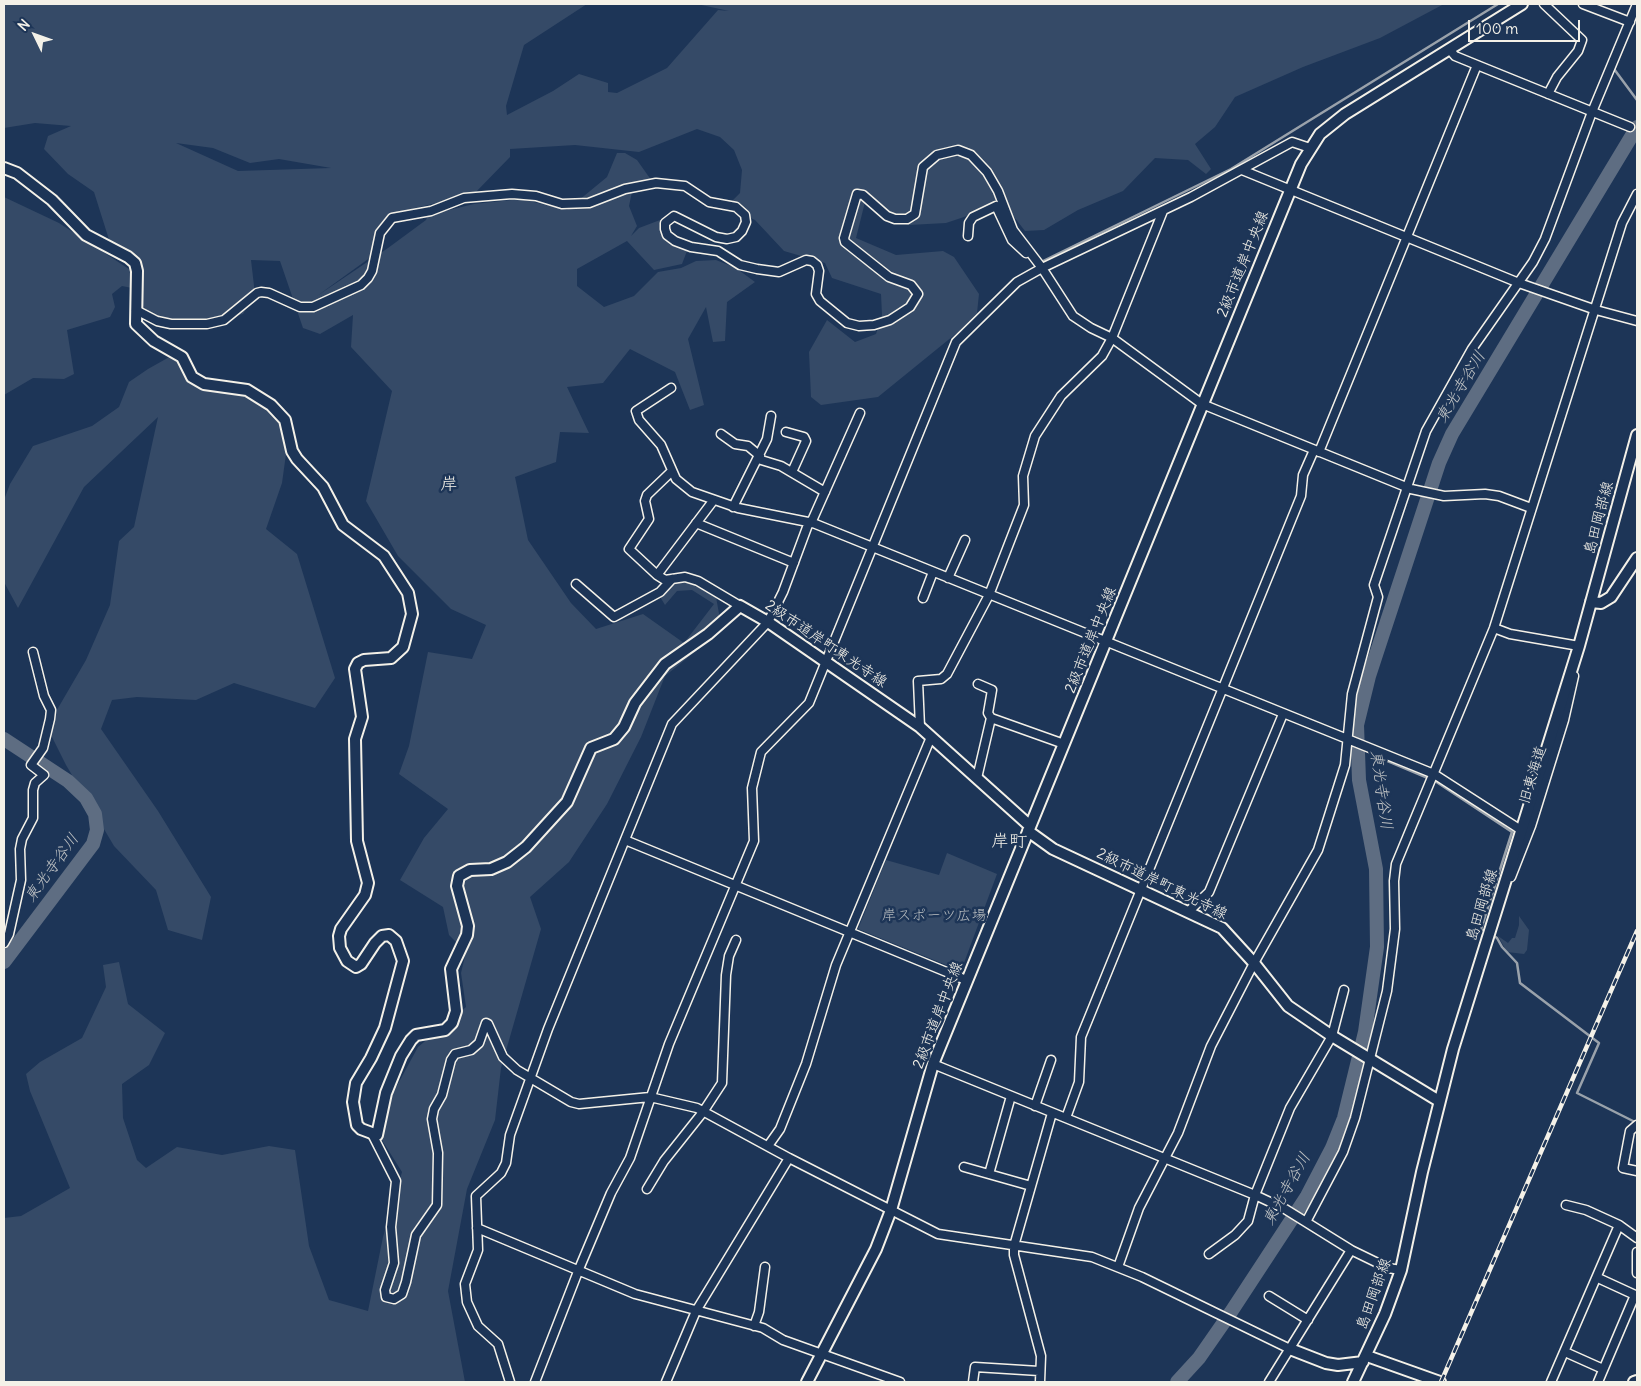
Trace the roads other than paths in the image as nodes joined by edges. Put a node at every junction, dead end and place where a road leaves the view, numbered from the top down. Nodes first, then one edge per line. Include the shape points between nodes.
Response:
1 (1522, 4) edge
2 (1544, 4) edge
3 (1583, 4) edge
4 (1637, 4) edge
5 (1630, 22) junction
6 (1448, 49) junction
7 (1477, 65) junction
8 (1548, 94) junction
9 (1592, 112) junction
10 (1630, 127) dead end
11 (1310, 148) junction
12 (4, 168) edge
13 (1242, 170) junction
14 (1290, 190) junction
15 (1637, 194) edge
16 (1163, 211) junction
17 (968, 236) dead end
18 (1408, 237) junction
19 (1036, 260) junction
20 (1042, 268) junction
21 (1519, 283) junction
22 (136, 310) junction
23 (1596, 310) junction
24 (1637, 321) edge
25 (1112, 338) junction
26 (671, 388) dead end
27 (1202, 404) junction
28 (860, 413) dead end
29 (772, 416) dead end
30 (786, 432) dead end
31 (721, 434) dead end
32 (1637, 435) edge
33 (1317, 451) junction
34 (759, 457) junction
35 (672, 472) junction
36 (792, 472) junction
37 (1410, 488) junction
38 (825, 492) junction
39 (713, 501) junction
40 (733, 507) junction
41 (1531, 508) junction
42 (696, 523) junction
43 (810, 523) junction
44 (965, 540) dead end
45 (873, 547) junction
46 (1637, 558) edge
47 (794, 563) junction
48 (933, 572) junction
49 (656, 575) junction
50 (948, 578) junction
51 (672, 579) junction
52 (576, 584) dead end
53 (989, 595) junction
54 (923, 598) dead end
55 (1591, 602) junction
56 (740, 606) junction
57 (768, 622) junction
58 (1494, 628) junction
59 (1106, 644) junction
60 (1579, 646) junction
61 (33, 652) dead end
62 (826, 661) junction
63 (978, 684) dead end
64 (1222, 690) junction
65 (1284, 714) junction
66 (991, 718) junction
67 (920, 727) junction
68 (931, 737) junction
69 (1348, 740) junction
70 (1064, 744) junction
71 (1434, 774) junction
72 (977, 778) junction
73 (1029, 828) junction
74 (1521, 830) junction
75 (625, 840) junction
76 (735, 886) junction
77 (1141, 889) junction
78 (1498, 907) junction
79 (1188, 912) junction
80 (849, 933) junction
81 (736, 940) dead end
82 (4, 942) edge
83 (1254, 962) junction
84 (966, 980) junction
85 (1344, 990) dead end
86 (1332, 1036) junction
87 (1367, 1057) junction
88 (1051, 1060) dead end
89 (933, 1064) junction
90 (532, 1078) junction
91 (1012, 1096) junction
92 (650, 1097) junction
93 (1439, 1101) junction
94 (1035, 1106) junction
95 (703, 1112) junction
96 (1052, 1114) junction
97 (1066, 1118) junction
98 (1637, 1125) edge
99 (372, 1134) junction
100 (768, 1146) junction
101 (789, 1158) junction
102 (1166, 1159) junction
103 (964, 1167) dead end
104 (1637, 1171) edge
105 (989, 1174) junction
106 (1031, 1186) junction
107 (648, 1189) dead end
108 (1255, 1195) junction
109 (1566, 1205) dead end
110 (891, 1210) junction
111 (1306, 1222) junction
112 (1619, 1226) junction
113 (477, 1228) junction
114 (1637, 1238) edge
115 (1014, 1246) junction
116 (1351, 1250) junction
117 (1637, 1252) edge
118 (1209, 1254) dead end
119 (766, 1267) dead end
120 (1118, 1267) junction
121 (579, 1269) junction
122 (1401, 1270) junction
123 (1637, 1272) edge
124 (1598, 1278) junction
125 (1636, 1294) edge
126 (1269, 1296) dead end
127 (696, 1311) junction
128 (1308, 1320) junction
129 (754, 1326) junction
130 (1290, 1349) junction
131 (1565, 1352) junction
132 (822, 1354) junction
133 (1365, 1359) junction
134 (1603, 1370) junction
135 (1040, 1372) junction
136 (510, 1382) edge
137 (535, 1382) edge
138 (666, 1382) edge
139 (807, 1382) edge
140 (900, 1382) edge
141 (973, 1382) edge
142 (1040, 1382) edge
143 (1270, 1382) edge
144 (1353, 1382) edge
145 (1440, 1382) edge
146 (1551, 1382) edge
147 (1598, 1382) edge

1 - 6 street, 2級市道岸中央線
2 - 8 street via 1582,40
3 - 5 street
4 - 5 street
5 - 9 street
6 - 7 street via 1455,56
6 - 11 street, 2級市道岸中央線 via 1345,114 1320,134
7 - 8 street
7 - 18 street
8 - 9 street
9 - 10 street
9 - 21 street via 1545,239
11 - 13 street via 1292,142
11 - 14 street, 2級市道岸中央線
12 - 22 street via 18,173 52,200 86,235 128,257 137,271
13 - 14 street
13 - 16 street
14 - 18 street
14 - 27 street, 2級市道岸中央線
15 - 23 street via 1622,224
16 - 20 street
16 - 25 street
17 - 19 street via 973,217 996,206 1012,240
18 - 21 street
18 - 33 street
19 - 20 street
19 - 22 street via 1013,230 987,172 971,155 958,150 937,155 923,167 915,214 907,219 886,216 863,195 857,194 845,242 889,277 911,286 918,294 910,307 890,320 874,325 860,326 847,322 820,301 816,294 819,271 812,261 806,260 779,272 757,269 740,265 718,251 675,241 665,229 665,223 674,216 716,238 728,239 742,231 745,215 736,207 709,202 685,186 656,183 589,203 562,204 536,196 512,194 464,198 431,211 392,218 380,232 368,278 361,285 313,307 294,305 261,292 224,320 207,324 157,321
20 - 25 street via 1073,316
20 - 45 street via 1017,282 956,342
21 - 23 street
21 - 37 street via 1472,349 1435,413 1426,432
22 - 99 street via 136,324 140,330 182,357 198,382 247,390 271,405 285,420 295,455 323,487 343,525 384,556 408,593 412,614 404,647 391,658 364,660 355,669 362,716 355,739 356,841 368,883 365,895 348,917 339,936 344,958 350,965 361,964 375,943 382,936 389,935 396,941 403,961 384,1028 354,1093 357,1125
23 - 24 street
23 - 41 street
25 - 27 street
25 - 53 street via 1102,356 1060,396 1035,436 1023,476 1024,505
26 - 35 street via 636,411 639,420 662,445
27 - 33 street
27 - 59 street, 2級市道岸中央線
28 - 38 street
29 - 34 street
30 - 36 street via 804,437 806,441
31 - 34 street via 734,444 748,446
32 - 55 street, 島田岡部線
33 - 37 street
33 - 64 street via 1303,475 1301,496
34 - 36 street
34 - 40 street
35 - 39 street via 692,492
35 - 49 street via 647,495 649,519 629,549
36 - 38 street
37 - 41 street via 1444,496 1499,496
37 - 69 street via 1374,584 1378,597 1352,694
38 - 43 street
39 - 40 street
39 - 42 street
40 - 43 street
41 - 58 street
42 - 47 street
42 - 49 street
43 - 45 street
43 - 47 street
44 - 50 street
45 - 48 street
45 - 62 street
46 - 55 street via 1612,597 1601,603
47 - 57 street
48 - 50 street
48 - 54 street
49 - 51 street
50 - 53 street
51 - 52 street via 660,592 614,617
51 - 56 street via 685,577 698,581
53 - 59 street
53 - 67 street via 947,674 942,679 918,681
55 - 60 street, 島田岡部線
56 - 57 street, 2級市道岸町東光寺線
56 - 99 street, 2級市道岸町東光寺線 via 708,634 665,664 635,703 624,727 614,739 591,748 567,802 526,847 507,862 491,869 470,870 459,876 458,886 468,926 451,969 456,1011 452,1023 445,1030 416,1035 411,1040 386,1093 377,1135
57 - 62 street, 2級市道岸町東光寺線
57 - 75 street via 672,724
58 - 60 street via 1510,634
58 - 71 street
59 - 64 street
59 - 70 street, 2級市道岸中央線
60 - 74 street, 島田岡部線
60 - 78 street, 旧東海道 via 1572,686 1531,826
61 - 82 street via 50,710 43,748 31,765 44,775 35,783 33,790 32,818 22,839 20,880 9,934
62 - 67 street, 2級市道岸町東光寺線
62 - 76 street via 809,703 761,752 752,788 754,841
63 - 66 street via 992,690 988,713
64 - 65 street
64 - 77 street
65 - 69 street
65 - 79 street via 1210,892
66 - 70 street
66 - 72 street
67 - 68 street, 2級市道岸町東光寺線
68 - 72 street, 2級市道岸町東光寺線
68 - 80 street
69 - 71 street
69 - 83 street via 1345,765 1318,850
70 - 73 street, 2級市道岸中央線
71 - 74 street
71 - 87 street via 1396,864 1392,963 1387,992
72 - 73 street, 2級市道岸町東光寺線
73 - 77 street, 2級市道岸町東光寺線 via 1052,849
73 - 84 street, 2級市道岸中央線
74 - 78 street, 島田岡部線
75 - 76 street
75 - 90 street via 548,1029
76 - 80 street
76 - 92 street
77 - 79 street, 2級市道岸町東光寺線
77 - 97 street via 1081,1037 1079,1082
78 - 93 street, 島田岡部線
79 - 83 street, 2級市道岸町東光寺線 via 1222,928
80 - 84 street
80 - 100 street via 806,1064 780,1129
81 - 95 street via 726,976 724,1077
83 - 86 street, 2級市道岸町東光寺線 via 1288,1006
83 - 102 street via 1211,1046
84 - 89 street, 2級市道岸中央線
85 - 86 street
86 - 87 street, 2級市道岸町東光寺線
86 - 108 street via 1290,1108
87 - 93 street, 2級市道岸町東光寺線
87 - 111 street via 1356,1118
88 - 94 street
89 - 91 street
89 - 110 street, 2級市道岸中央線
90 - 92 street via 579,1104
90 - 99 street via 503,1057 486,1023 479,1043 471,1050 455,1054 451,1060 432,1119 438,1153 437,1205 416,1235 402,1294 394,1299 386,1297 386,1290 394,1263 391,1226 396,1181
90 - 113 street via 510,1136 506,1163 501,1173 476,1196
91 - 94 street
91 - 105 street
92 - 95 street
92 - 121 street via 630,1158 611,1193
93 - 122 street, 島田岡部線
94 - 96 street
95 - 100 street
95 - 107 street via 664,1161
96 - 97 street
96 - 106 street
97 - 102 street
98 - 104 street via 1630,1131 1623,1168
100 - 101 street
101 - 110 street
101 - 127 street
102 - 108 street
102 - 120 street via 1138,1208
103 - 105 street
105 - 106 street
106 - 115 street
108 - 111 street
108 - 118 street via 1248,1221
109 - 112 street via 1586,1210
110 - 115 street via 938,1234
110 - 132 street, 2級市道岸中央線 via 876,1249
111 - 116 street
112 - 114 street
112 - 124 street
113 - 121 street
113 - 136 street via 478,1250 465,1284 467,1302 478,1326 498,1344
115 - 120 street via 1092,1258
115 - 135 street via 1041,1356
116 - 122 street via 1388,1268
116 - 128 street
117 - 123 street
119 - 129 street
120 - 130 street
121 - 127 street via 635,1294
121 - 137 street
122 - 133 street, 島田岡部線
124 - 125 street
124 - 131 street
125 - 134 street
126 - 128 street
127 - 129 street
127 - 138 street
128 - 130 street
129 - 132 street
130 - 133 street via 1338,1365
130 - 143 street
131 - 134 street
131 - 146 street
132 - 139 street, 2級市道岸中央線
132 - 140 street
133 - 144 street, 島田岡部線
133 - 145 street
134 - 147 street
135 - 141 street via 975,1367
135 - 142 street

